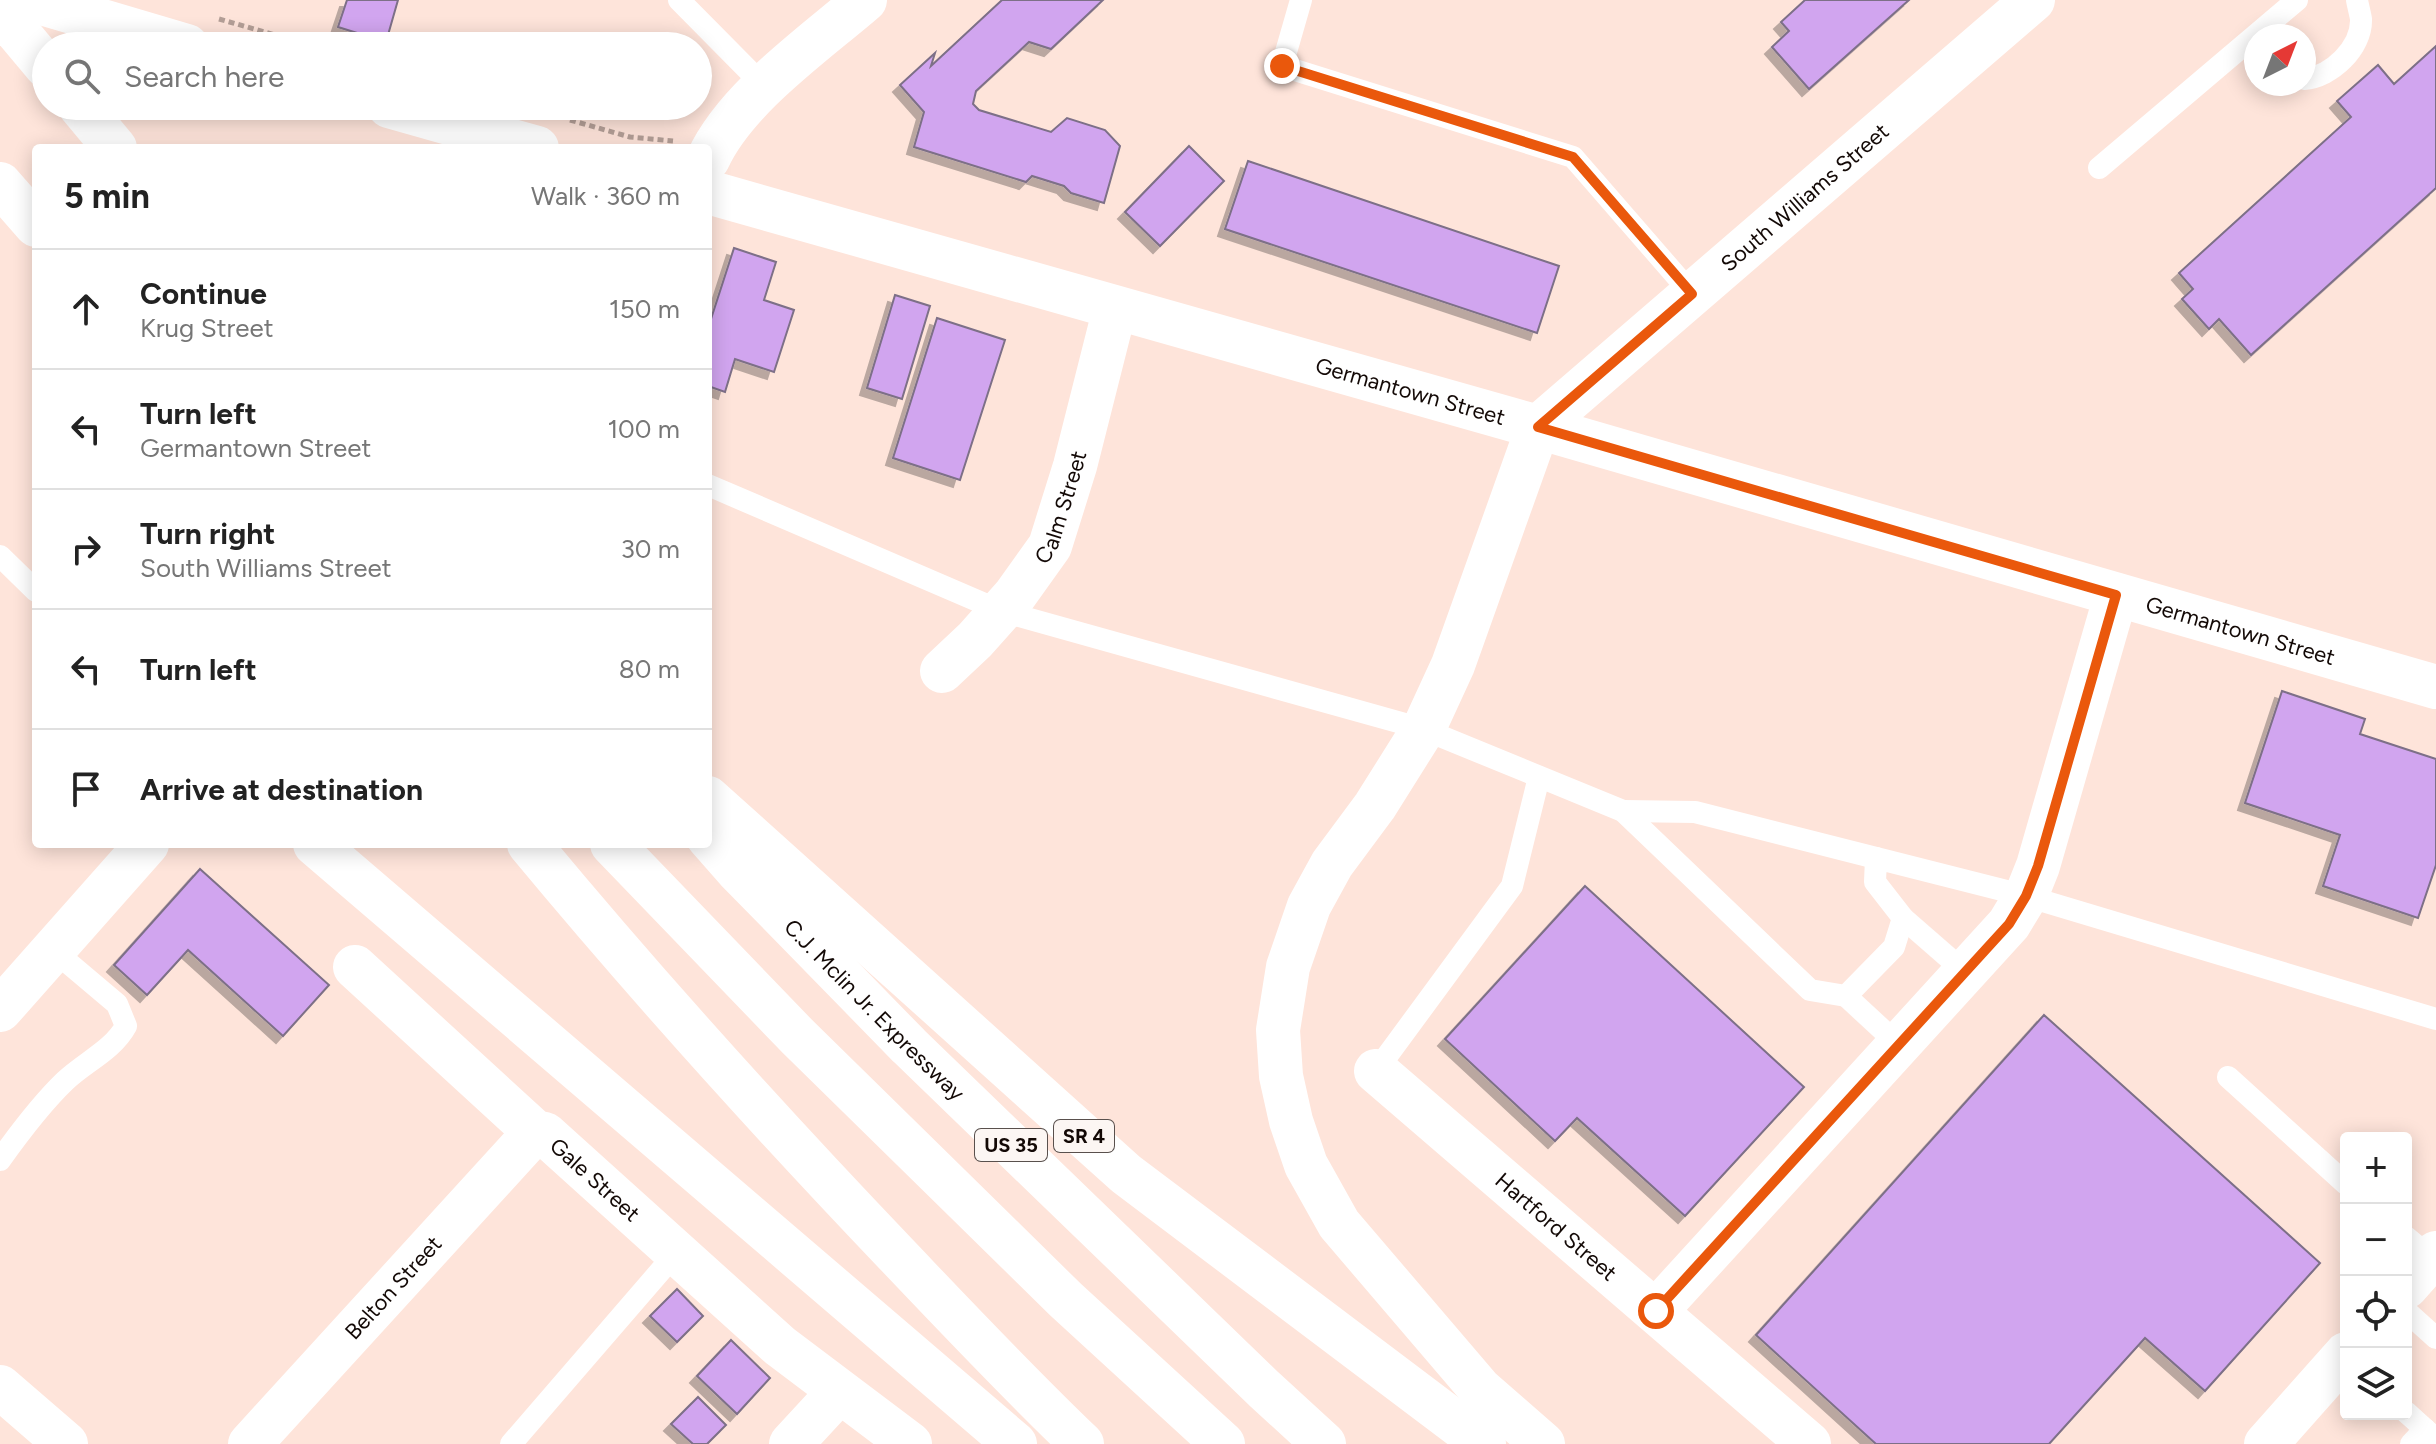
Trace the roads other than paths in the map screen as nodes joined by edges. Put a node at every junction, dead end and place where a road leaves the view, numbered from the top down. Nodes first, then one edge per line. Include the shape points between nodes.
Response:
1 (31, 0) edge
2 (679, 0) edge
3 (865, 0) edge
4 (1301, 0) edge
5 (2033, 0) edge
6 (2297, 0) edge
7 (2357, 0) edge
8 (0, 11) edge
9 (200, 31) edge
10 (711, 32) edge
11 (712, 33) edge
12 (32, 49) edge
13 (2234, 54) junction
14 (2244, 58) edge
15 (2316, 78) edge
16 (765, 87) junction
17 (92, 120) edge
18 (431, 120) edge
19 (498, 142) edge
20 (112, 144) edge
21 (712, 150) edge
22 (2099, 168) dead end
23 (0, 184) edge
24 (712, 193) edge
25 (32, 220) edge
26 (1692, 294) junction
27 (1115, 308) junction
28 (1538, 427) junction
29 (712, 487) edge
30 (0, 556) edge
31 (32, 587) edge
32 (2116, 595) junction
33 (1001, 611) junction
34 (942, 671) dead end
35 (2436, 687) edge
36 (1423, 729) junction
37 (1539, 777) junction
38 (712, 802) edge
39 (1623, 811) junction
40 (712, 842) edge
41 (143, 848) edge
42 (320, 848) edge
43 (532, 848) edge
44 (616, 848) edge
45 (1876, 858) junction
46 (2026, 896) junction
47 (1903, 918) junction
48 (53, 950) junction
49 (355, 967) dead end
50 (1965, 972) junction
51 (1846, 996) junction
52 (0, 1010) edge
53 (2436, 1019) edge
54 (1900, 1046) junction
55 (1376, 1071) joint
56 (2228, 1077) dead end
57 (535, 1132) junction
58 (0, 1160) edge
59 (2340, 1179) edge
60 (676, 1253) junction
61 (2420, 1274) edge
62 (1656, 1311) junction
63 (2436, 1338) edge
64 (2340, 1363) edge
65 (0, 1387) edge
66 (839, 1392) junction
67 (2412, 1420) edge
68 (2424, 1437) edge
69 (66, 1444) edge
70 (250, 1444) edge
71 (511, 1444) edge
72 (791, 1444) edge
73 (910, 1444) edge
74 (1015, 1444) edge
75 (1082, 1444) edge
76 (1223, 1444) edge
77 (1324, 1444) edge
78 (1484, 1444) edge
79 (1543, 1444) edge
80 (1809, 1444) edge
81 (2266, 1444) edge

1 - 9 main road
2 - 10 lane
3 - 16 main road
4 - 26 lane via 1282,66 1573,157
5 - 26 main road, South Williams Street
6 - 13 lane
7 - 15 lane via 2358,36 2334,67
8 - 12 main road
11 - 16 lane
13 - 14 lane
13 - 22 lane
16 - 21 main road via 737,114
17 - 20 main road
18 - 19 main road
23 - 25 main road
24 - 27 main road, Germantown Street
26 - 28 main road, South Williams Street
27 - 28 main road, Germantown Street
27 - 33 main road, Calm Street via 1050,546
28 - 32 main road, Germantown Street
28 - 36 main road via 1453,665
29 - 33 lane
30 - 31 lane
32 - 35 main road, Germantown Street
32 - 46 main road
33 - 34 main road, Calm Street
33 - 36 lane
36 - 37 lane
36 - 79 main road via 1309,906 1288,967 1278,1030 1281,1076 1306,1165 1339,1224 1480,1389
37 - 39 lane
37 - 55 lane via 1512,886
38 - 78 main road, SR 4 via 1126,1174
39 - 45 lane via 1695,812
39 - 51 lane via 1810,990
40 - 77 main road, C.J. Mclin Jr. Expressway / US 35 via 909,1046
41 - 48 main road
42 - 74 main road
43 - 75 main road via 810,1164
44 - 76 main road via 797,1036 1066,1300
45 - 46 lane
45 - 47 lane via 1875,882
46 - 50 main road via 2009,924
46 - 53 lane
47 - 50 lane
47 - 51 lane via 1894,947
48 - 52 main road
48 - 58 lane via 117,1004 126,1026 119,1039 66,1081 34,1115
49 - 57 main road, Gale Street
50 - 54 main road
51 - 54 lane
54 - 62 main road
55 - 62 main road, Hartford Street
56 - 59 lane
57 - 60 main road, Gale Street via 545,1134
57 - 70 main road, Belton Street
60 - 66 main road, Gale Street
60 - 71 lane
61 - 63 lane
62 - 80 main road, Hartford Street
64 - 81 main road
65 - 69 main road
66 - 72 main road
66 - 73 main road, Gale Street
67 - 68 lane

